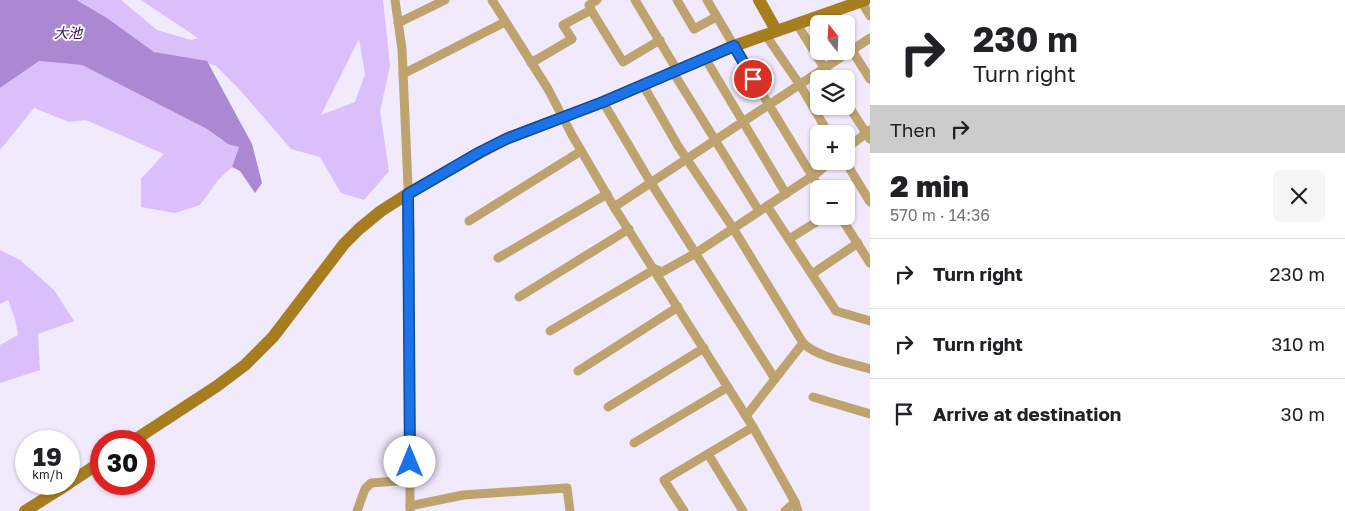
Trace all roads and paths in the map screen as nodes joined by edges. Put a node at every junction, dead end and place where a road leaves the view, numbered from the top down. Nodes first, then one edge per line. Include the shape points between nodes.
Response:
1 (445, 0) edge
2 (492, 0) edge
3 (597, 0) edge
4 (635, 0) edge
5 (677, 0) edge
6 (707, 0) edge
7 (759, 0) edge
8 (863, 0) edge
9 (397, 3) edge
10 (591, 10) junction
11 (837, 15) edge
12 (870, 16) edge
13 (716, 17) junction
14 (398, 22) junction
15 (505, 22) junction
16 (810, 22) edge
17 (797, 24) junction
18 (771, 32) junction
19 (870, 38) edge
20 (660, 40) junction
21 (734, 46) junction
22 (855, 48) edge
23 (855, 55) edge
24 (705, 58) junction
25 (837, 60) edge
26 (531, 63) junction
27 (825, 68) junction
28 (675, 71) junction
29 (403, 74) junction
30 (870, 79) edge
31 (643, 85) junction
32 (800, 85) junction
33 (603, 102) junction
34 (768, 105) junction
35 (855, 115) edge
36 (563, 119) junction
37 (743, 122) junction
38 (824, 125) edge
39 (869, 134) edge
40 (714, 141) junction
41 (855, 143) edge
42 (581, 151) junction
43 (687, 159) junction
44 (820, 170) edge
45 (850, 170) edge
46 (812, 176) junction
47 (814, 180) edge
48 (651, 182) junction
49 (408, 194) junction
50 (607, 194) junction
51 (786, 194) junction
52 (870, 202) edge
53 (767, 206) junction
54 (614, 207) junction
55 (759, 211) junction
56 (469, 221) dead end
57 (812, 225) edge
58 (846, 225) edge
59 (733, 228) junction
60 (629, 229) junction
61 (789, 239) junction
62 (858, 243) junction
63 (696, 253) junction
64 (498, 258) dead end
65 (870, 263) edge
66 (655, 269) junction
67 (812, 274) junction
68 (519, 297) dead end
69 (678, 307) junction
70 (870, 322) edge
71 (550, 331) dead end
72 (803, 343) junction
73 (704, 348) junction
74 (870, 369) edge
75 (578, 371) dead end
76 (775, 379) junction
77 (728, 387) junction
78 (813, 397) dead end
79 (608, 407) dead end
80 (870, 414) edge
81 (746, 416) junction
82 (753, 427) junction
83 (150, 430) edge
84 (634, 443) dead end
85 (708, 454) junction
86 (410, 480) junction
87 (670, 489) junction
88 (50, 495) edge
89 (794, 502) junction
90 (410, 508) edge
91 (26, 511) edge
92 (357, 511) edge
93 (570, 511) edge
94 (675, 511) edge
95 (684, 511) edge
96 (743, 511) edge
97 (785, 511) edge
98 (798, 511) edge

1 - 14 street
2 - 15 street
3 - 10 street via 589,5
4 - 20 street
5 - 13 street via 694,30
6 - 13 street
7 - 18 street
8 - 11 street
8 - 12 street
9 - 14 street
10 - 20 street via 623,62
10 - 26 street via 563,25 572,39
13 - 21 street
14 - 29 street
15 - 26 street
15 - 29 street
16 - 17 street
17 - 18 street
17 - 27 street
18 - 21 street
18 - 32 street
19 - 22 street
20 - 28 street
21 - 24 street
21 - 34 street
23 - 30 street
24 - 28 street
24 - 37 street
25 - 27 street
26 - 36 street
27 - 32 street
28 - 31 street
28 - 40 street
29 - 49 street
31 - 33 street
31 - 43 street
32 - 34 street
32 - 38 street
33 - 36 street
33 - 48 street
34 - 37 street
34 - 46 street
35 - 39 street
36 - 42 street
36 - 49 street via 498,143
37 - 40 street
37 - 51 street
39 - 41 street
40 - 43 street
40 - 55 street
42 - 50 street
42 - 56 street
43 - 48 street
43 - 59 street
44 - 46 street
45 - 52 street
46 - 47 street
46 - 51 street
48 - 54 street
48 - 63 street
49 - 83 street via 380,211 344,244 273,337 245,365
49 - 86 street
50 - 54 street
50 - 64 street
51 - 53 street
53 - 55 street
53 - 61 street
54 - 60 street
55 - 59 street
57 - 61 street
58 - 62 street
59 - 63 street
59 - 72 street
60 - 66 street
60 - 68 street
61 - 67 street
62 - 65 street
62 - 67 street
63 - 66 street via 662,272
63 - 76 street
66 - 69 street
66 - 71 street
67 - 70 street via 836,311
69 - 73 street
69 - 75 street
72 - 74 street via 823,355
72 - 76 street
73 - 77 street
73 - 79 street
76 - 81 street
77 - 81 street
77 - 84 street
78 - 80 street
81 - 82 street
82 - 85 street
82 - 89 street
85 - 87 street via 664,480
85 - 96 street
86 - 90 street
86 - 92 street via 371,482 365,488
87 - 94 street
87 - 95 street
88 - 91 street
89 - 97 street
89 - 98 street
90 - 93 street via 463,495 567,488

